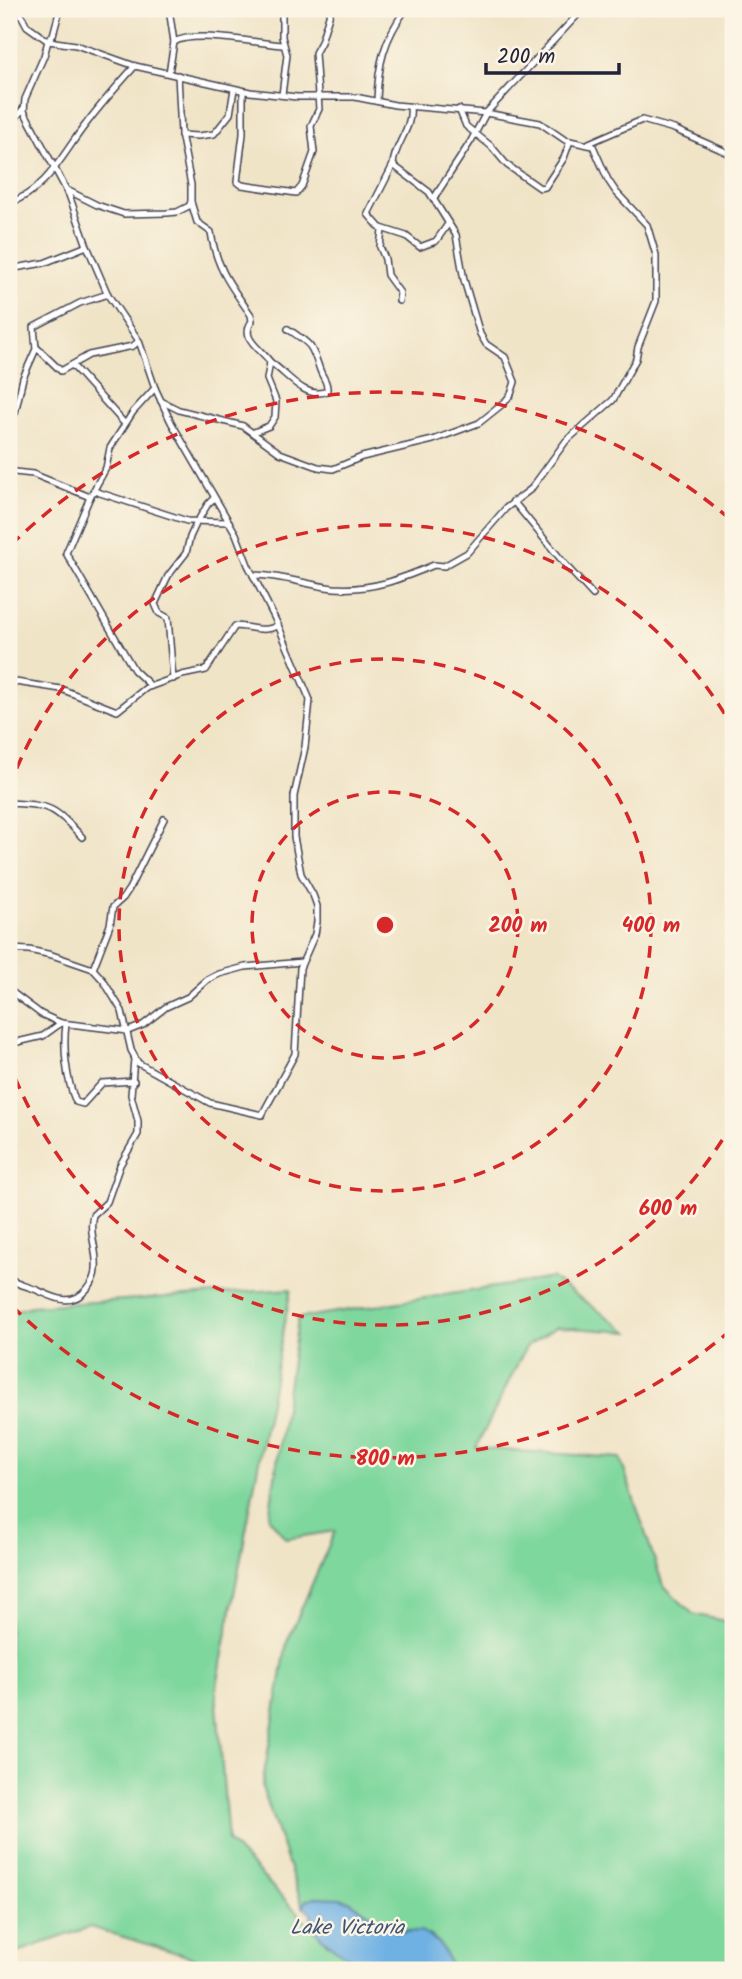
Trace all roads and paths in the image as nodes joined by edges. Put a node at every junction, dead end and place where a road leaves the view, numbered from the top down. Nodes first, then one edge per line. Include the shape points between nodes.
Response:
1 (18, 9) edge
2 (60, 9) edge
3 (169, 9) edge
4 (282, 9) edge
5 (331, 9) edge
6 (406, 9) edge
7 (582, 9) edge
8 (48, 41) junction
9 (174, 42) junction
10 (283, 45) junction
11 (135, 66) junction
12 (169, 73) junction
13 (177, 75) junction
14 (234, 89) junction
15 (243, 90) junction
16 (282, 95) junction
17 (318, 97) junction
18 (377, 101) junction
19 (410, 107) junction
20 (24, 108) junction
21 (459, 109) junction
22 (485, 113) junction
23 (9, 125) edge
24 (475, 133) junction
25 (181, 135) junction
26 (570, 141) junction
27 (589, 143) junction
28 (733, 155) edge
29 (393, 165) junction
30 (55, 170) junction
31 (67, 190) junction
32 (433, 198) junction
33 (191, 202) junction
34 (11, 203) edge
35 (448, 223) junction
36 (381, 228) junction
37 (9, 239) edge
38 (87, 246) junction
39 (9, 270) edge
40 (729, 271) dead end
41 (733, 280) edge
42 (108, 294) junction
43 (399, 301) dead end
44 (288, 329) dead end
45 (139, 341) junction
46 (36, 347) junction
47 (270, 362) junction
48 (73, 366) junction
49 (155, 388) junction
50 (161, 401) junction
51 (125, 424) junction
52 (9, 426) edge
53 (254, 432) junction
54 (9, 466) edge
55 (94, 491) junction
56 (90, 497) junction
57 (214, 498) junction
58 (513, 500) junction
59 (197, 522) junction
60 (229, 522) junction
61 (253, 575) junction
62 (593, 595) dead end
63 (278, 625) junction
64 (173, 679) junction
65 (9, 681) edge
66 (151, 686) junction
67 (9, 803) edge
68 (164, 819) dead end
69 (82, 837) dead end
70 (9, 949) edge
71 (302, 962) junction
72 (93, 970) junction
73 (9, 990) edge
74 (64, 1023) junction
75 (128, 1031) junction
76 (9, 1044) edge
77 (134, 1059) junction
78 (134, 1081) junction
79 (9, 1279) edge

1 - 8 street via 27,26
2 - 8 street
3 - 9 street
4 - 10 street
5 - 17 street via 315,53
6 - 18 street via 385,44
7 - 22 street
8 - 11 street via 76,45
8 - 20 street
9 - 10 street via 205,38
9 - 12 street
10 - 16 street
11 - 12 street
11 - 30 street
12 - 13 street
13 - 14 street
13 - 25 street
14 - 15 street
14 - 25 street via 230,114 214,134
15 - 16 street
15 - 17 street via 237,182 292,194 300,191 313,158 311,126 318,112
16 - 17 street
17 - 18 street
18 - 19 street
19 - 21 street
19 - 29 street
20 - 23 street
20 - 30 street
21 - 22 street
21 - 24 street via 464,124
22 - 24 street
22 - 26 street via 540,123
24 - 26 street via 507,165 540,188 564,158
24 - 32 street
25 - 33 street
26 - 27 street
27 - 28 street via 642,120
27 - 58 street via 615,192 647,225 656,255 656,301 634,365 613,400 566,441 531,489
29 - 32 street
29 - 36 street via 368,211
30 - 31 street
30 - 34 street
31 - 33 street via 133,215 177,212
31 - 38 street
32 - 35 street
33 - 47 street via 197,222 211,232 223,275 251,315 248,336
34 - 37 street
35 - 36 street via 436,241 420,247 406,236
35 - 53 street via 459,243 464,281 483,341 505,358 513,376 514,388 504,403 479,423 333,468 280,453
36 - 43 street via 385,270 400,293
38 - 39 street
38 - 42 street
40 - 41 street
42 - 45 street
42 - 46 street via 36,325
44 - 47 street via 312,348 327,391 306,390
45 - 48 street via 89,355
45 - 49 street
46 - 48 street via 58,370
46 - 52 street
47 - 53 street via 267,379 276,401 275,417 269,426
48 - 51 street
49 - 50 street
49 - 51 street
50 - 53 street
50 - 57 street
51 - 55 street via 110,448
54 - 56 street via 14,472 33,474
55 - 56 street
55 - 59 street
56 - 66 street via 66,556 134,670
57 - 59 street
57 - 60 street
58 - 61 street via 467,554 386,584 335,588
58 - 62 street
59 - 60 street
59 - 64 street via 186,553 167,576 155,607 168,618
60 - 61 street
61 - 63 street
63 - 64 street via 265,630 235,626 206,670
63 - 71 street via 311,704 294,802 301,874 317,906 315,934
64 - 66 street
65 - 66 street via 61,689 115,711
67 - 69 street via 54,810
68 - 72 street via 129,889 113,907
70 - 72 street via 52,955
71 - 75 street via 219,974
71 - 77 street via 295,1054 263,1114 210,1103
72 - 75 street via 122,1011
73 - 74 street via 41,1014
74 - 75 street
74 - 76 street via 43,1036
74 - 78 street via 69,1082 76,1102 88,1101 103,1083
75 - 77 street
77 - 78 street
78 - 79 street via 131,1095 138,1134 120,1165 107,1202 93,1215 93,1280 80,1297 64,1301

